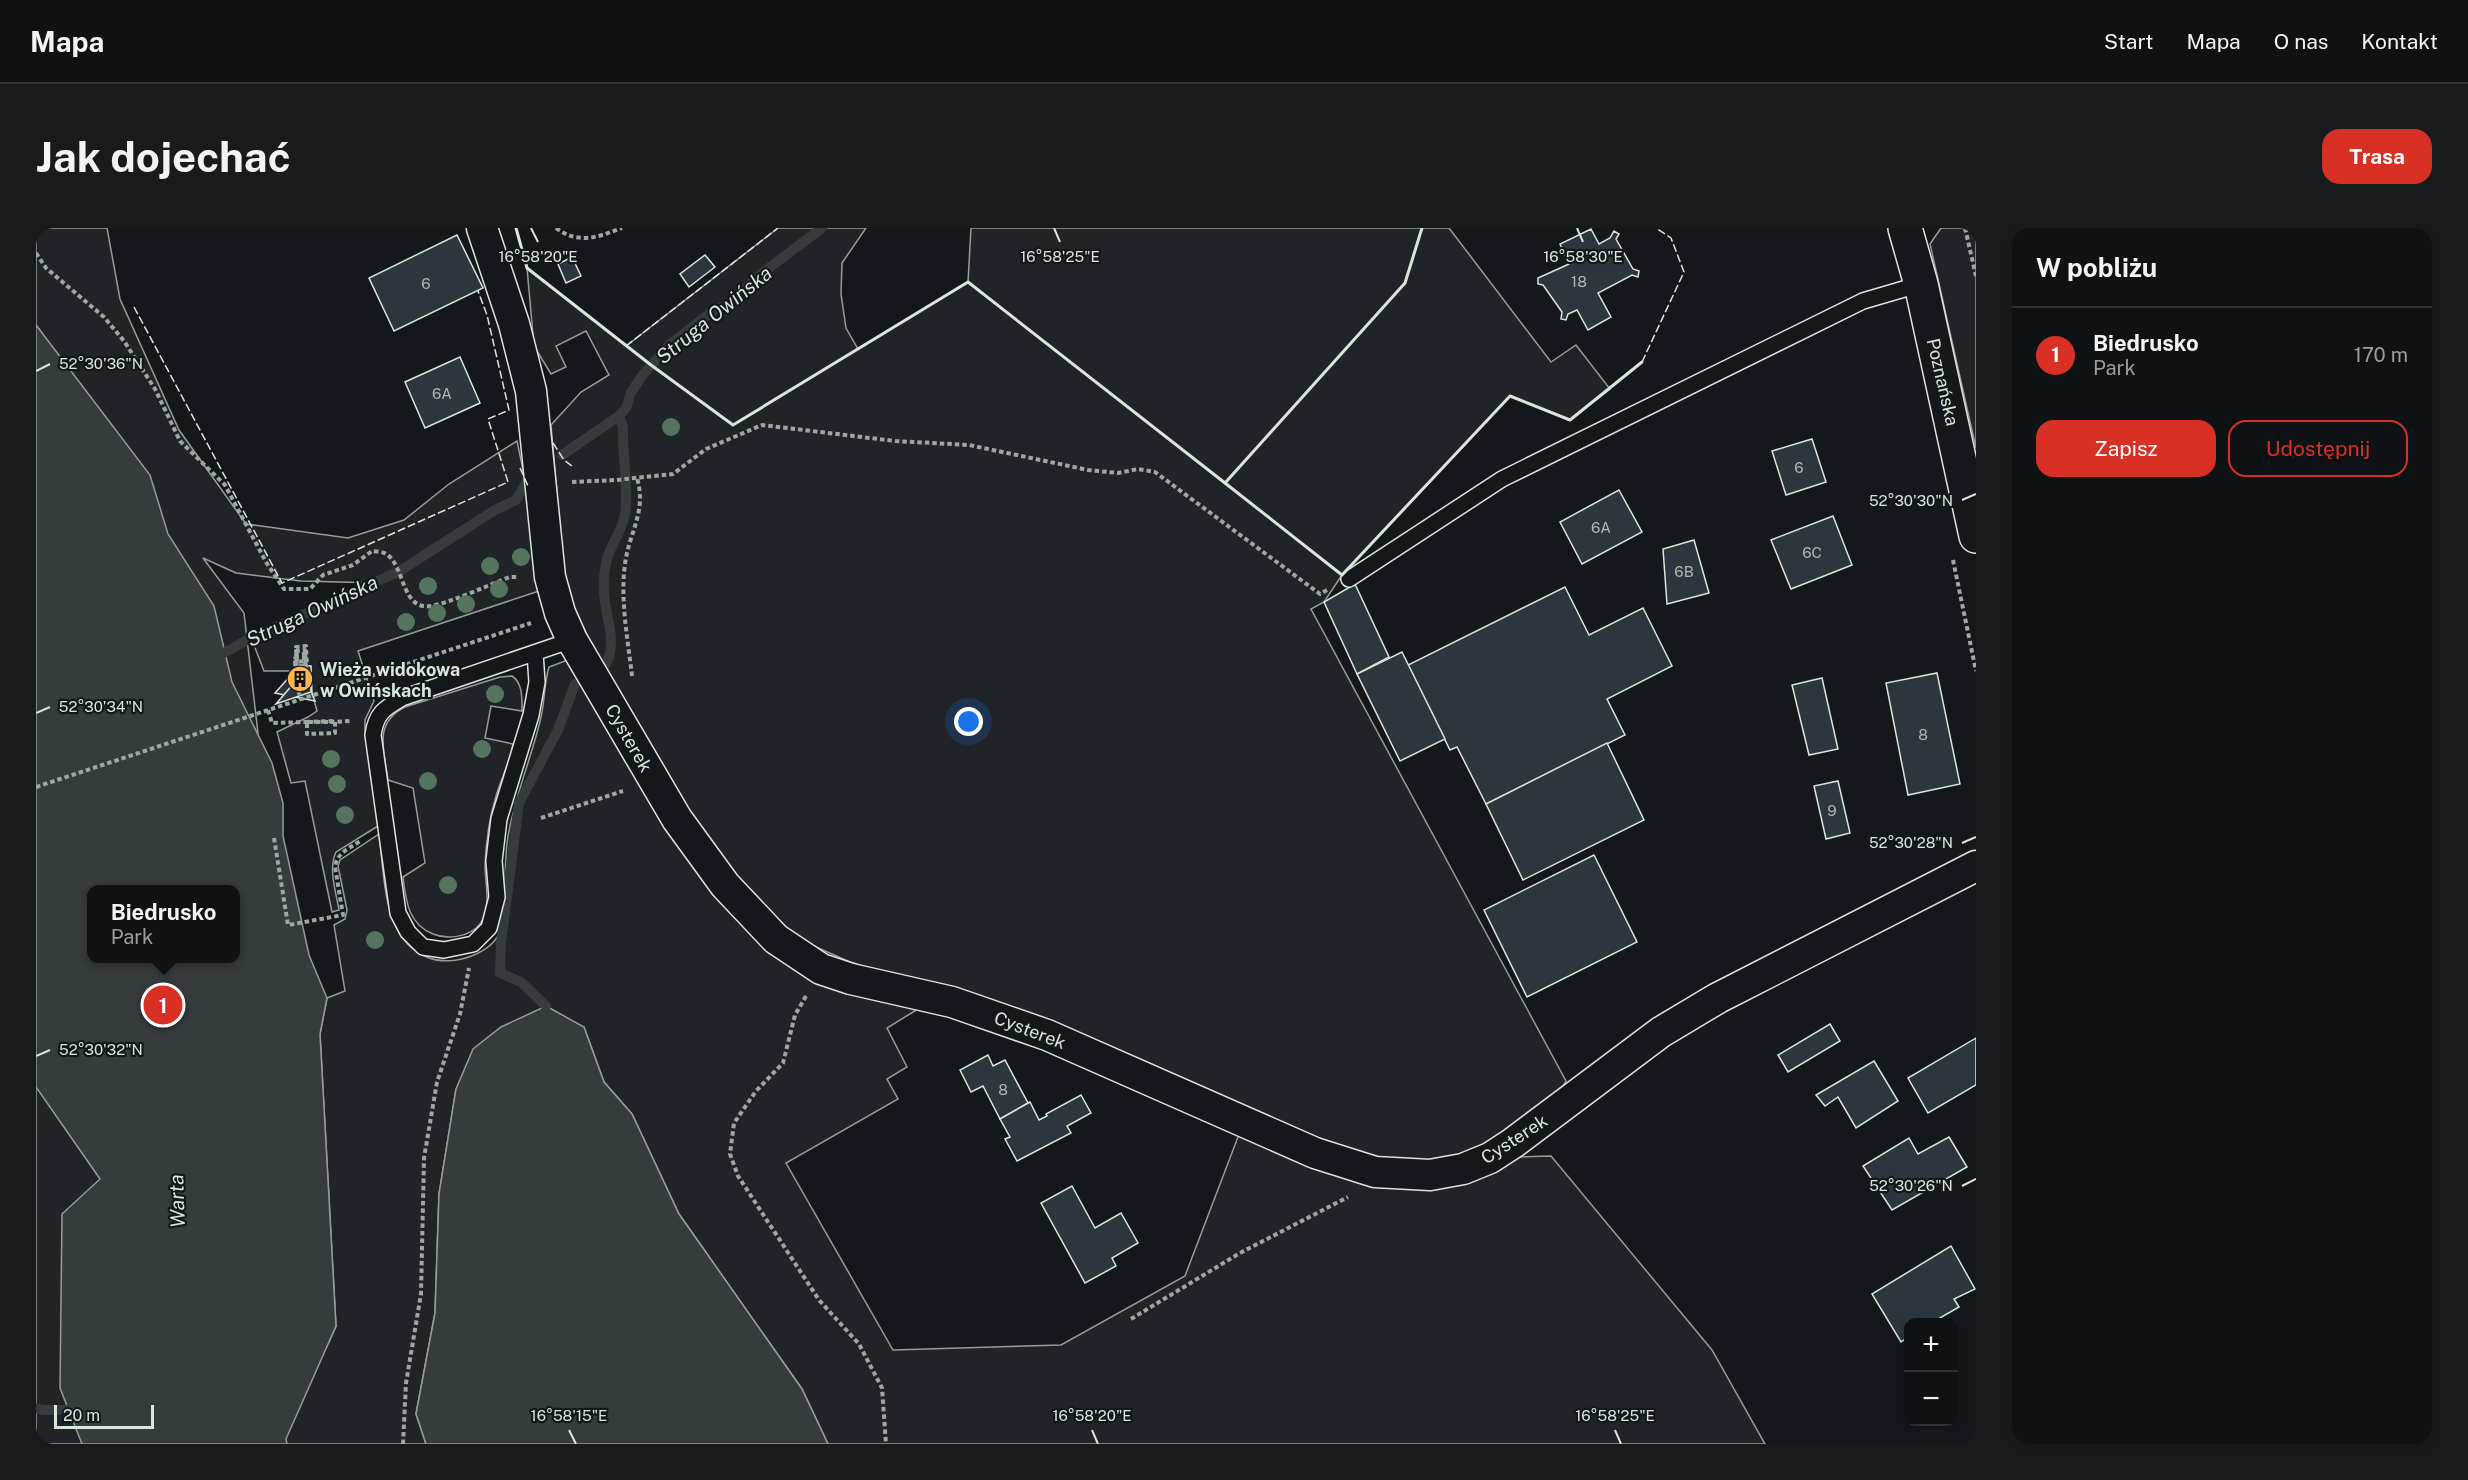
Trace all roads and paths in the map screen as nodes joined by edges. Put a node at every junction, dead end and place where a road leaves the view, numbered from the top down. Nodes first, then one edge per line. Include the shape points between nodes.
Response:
1 (482, 228) edge
2 (556, 228) edge
3 (622, 228) edge
4 (1905, 228) edge
5 (1965, 228) edge
6 (36, 253) edge
7 (1976, 276) edge
8 (1920, 284) junction
9 (542, 483) junction
10 (1964, 545) edge
11 (550, 578) junction
12 (1349, 579) joint
13 (534, 622) dead end
14 (572, 640) junction
15 (536, 653) junction
16 (307, 666) dead end
17 (1976, 671) edge
18 (301, 700) junction
19 (268, 710) junction
20 (330, 722) dead end
21 (36, 787) edge
22 (386, 825) junction
23 (274, 838) dead end
24 (1976, 866) edge
25 (473, 944) junction
26 (821, 969) junction
27 (1352, 1196) dead end
28 (1131, 1319) dead end
29 (404, 1444) edge
30 (886, 1444) edge

1 - 9 street, Cysterek via 514,324 531,391
2 - 3 path via 580,240
4 - 8 main road, Poznańska
5 - 7 path
6 - 11 path via 46,268 104,317 124,340 155,389 180,441 225,485 284,589 310,589 323,575 353,565 372,551 385,553 393,561 407,593 415,602 429,607 510,577
8 - 10 main road, Poznańska
8 - 12 lane via 1863,301 1502,479
9 - 11 street, Cysterek
9 - 12 path via 673,474 706,449 762,425 906,442 969,445 1088,470 1155,472 1320,594
10 - 17 path
11 - 14 street, Cysterek
13 - 18 path
14 - 15 lane
14 - 26 street, Cysterek via 677,819 725,885 776,939
15 - 22 lane via 402,698 375,720 373,735
15 - 25 lane via 537,682 531,715 499,819 494,861 497,897 489,928
16 - 18 path, bridge via 306,646 296,647 296,658 297,670 306,669 305,650 296,651 296,662 297,673 306,673 306,664 305,654 296,654 296,666 297,677 306,677 306,667 305,658 296,658 296,669 297,681 306,680 305,670 305,661 295,662 297,685
18 - 19 path
19 - 20 path, bridge via 272,723 335,721 335,733 308,734 307,722
19 - 21 path
22 - 23 path via 336,860 343,915 288,925
22 - 25 lane via 398,913 408,932 423,947 444,950
24 - 26 street, Cysterek via 1718,998 1661,1032 1490,1158 1463,1169 1430,1175 1375,1172 1315,1153 1047,1035 952,1002
25 - 29 path via 460,1014 437,1082 424,1158 421,1294 406,1383
26 - 30 path via 795,1015 783,1063 756,1091 734,1123 730,1154 738,1176 819,1300 859,1344 882,1388
27 - 28 path via 1240,1253

